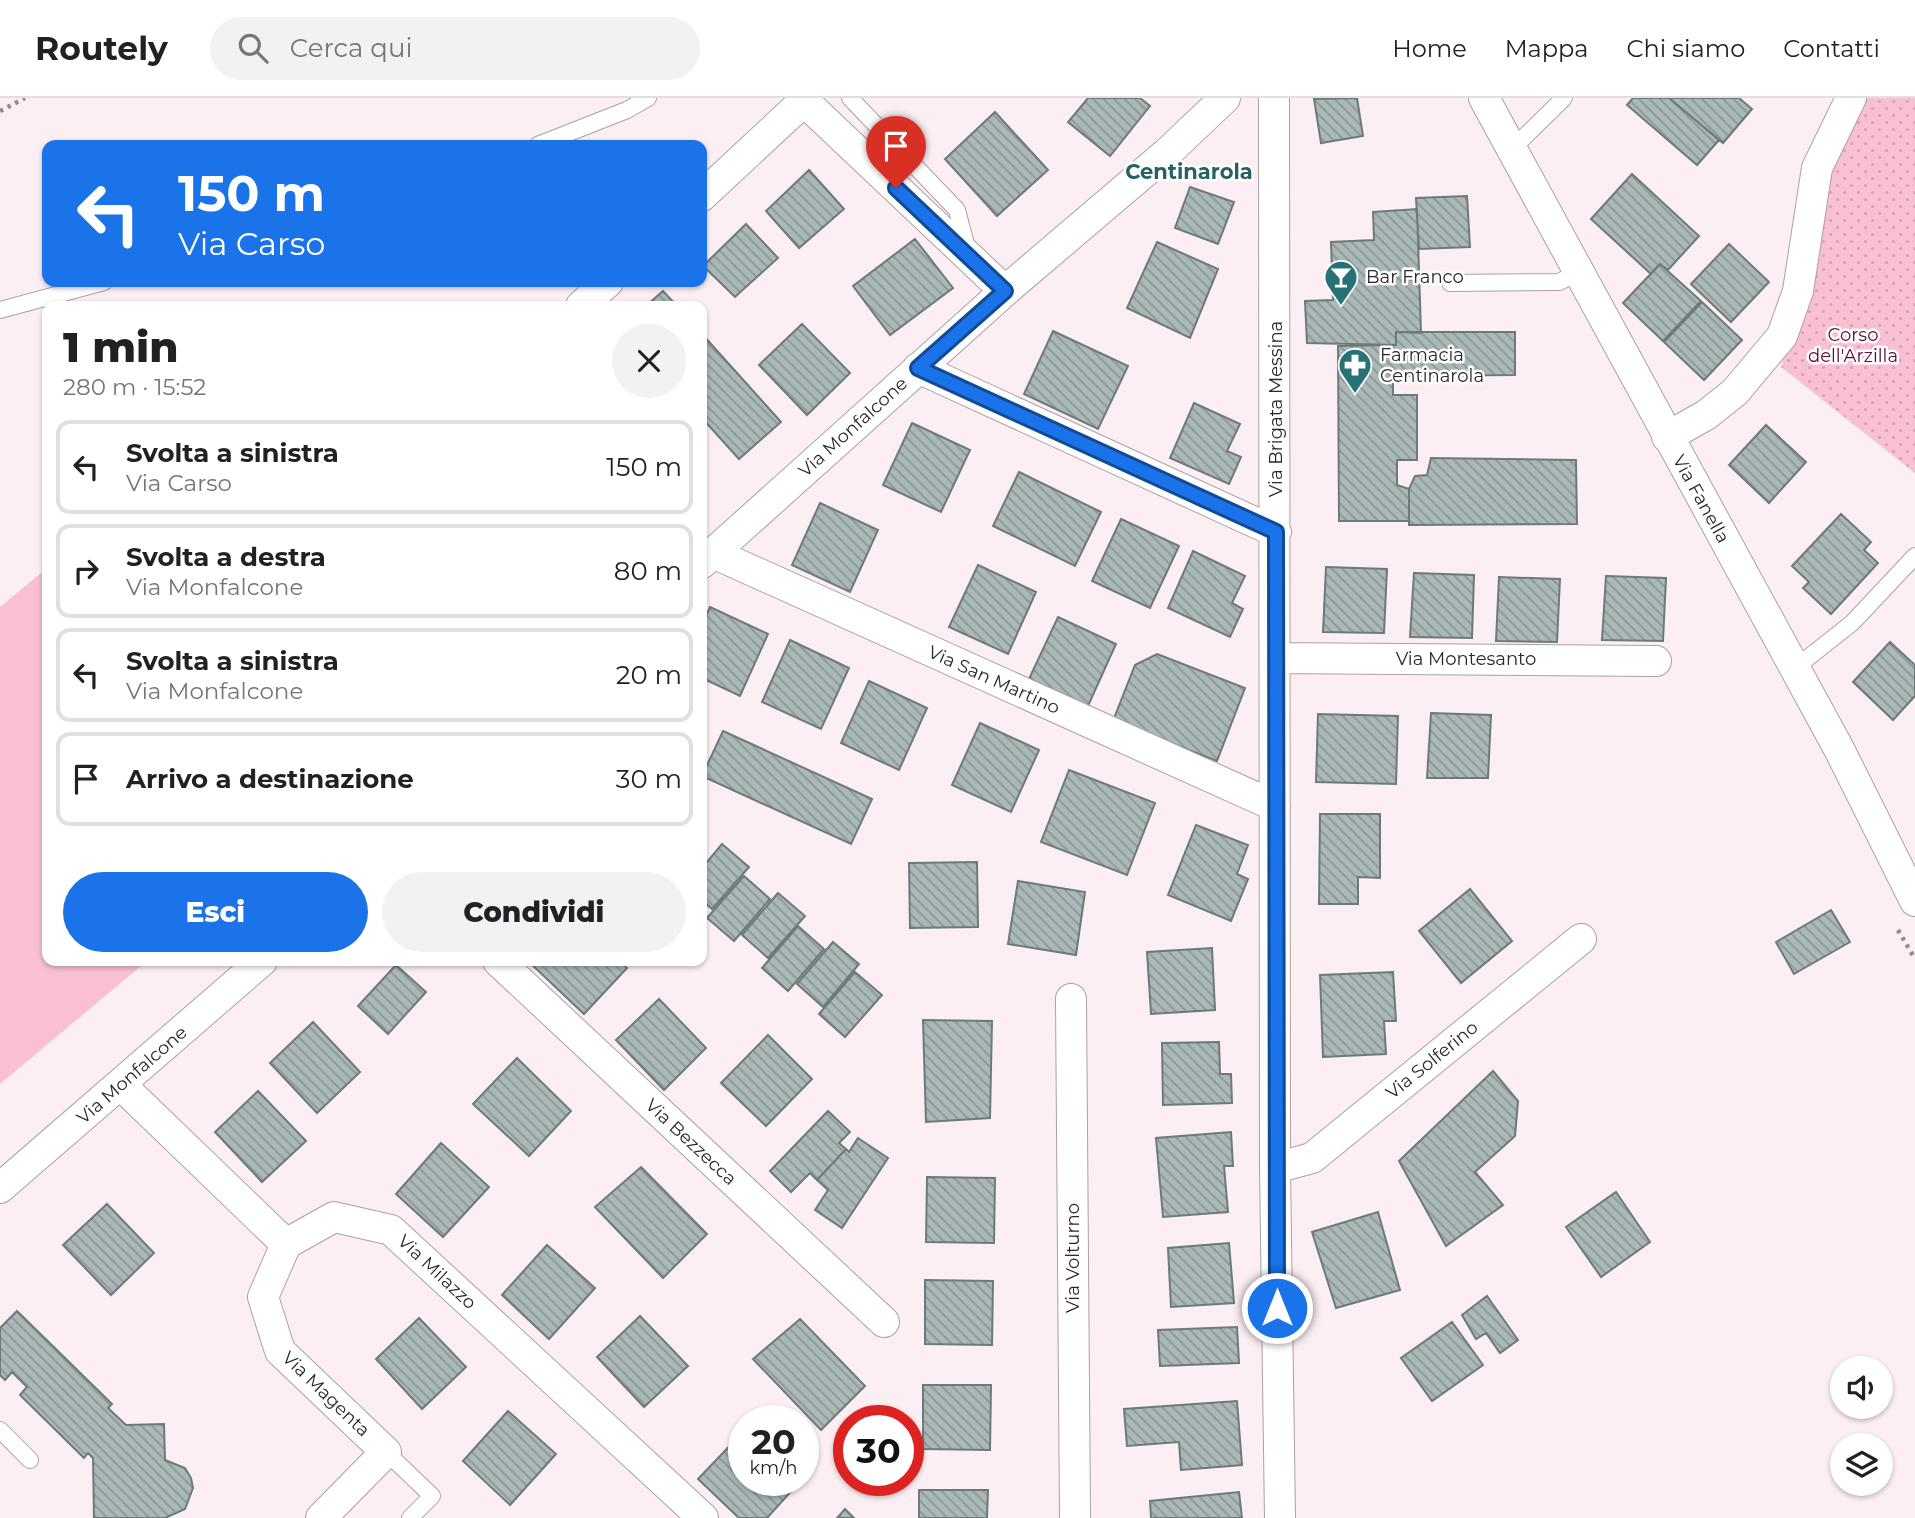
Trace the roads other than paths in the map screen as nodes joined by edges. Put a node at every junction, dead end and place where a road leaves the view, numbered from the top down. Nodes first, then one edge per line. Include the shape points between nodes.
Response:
1 (648, 98) edge
2 (850, 98) edge
3 (1225, 98) edge
4 (1275, 98) edge
5 (1484, 98) edge
6 (1564, 98) edge
7 (1851, 98) edge
8 (802, 100) edge
9 (551, 140) edge
10 (1511, 150) junction
11 (707, 190) edge
12 (969, 257) junction
13 (1577, 272) junction
14 (1450, 284) dead end
15 (85, 287) edge
16 (603, 287) edge
17 (1005, 291) junction
18 (587, 301) edge
19 (0, 310) edge
20 (918, 368) junction
21 (1667, 437) junction
22 (1276, 532) junction
23 (1915, 556) edge
24 (707, 558) edge
25 (1275, 658) junction
26 (1656, 661) dead end
27 (1795, 668) junction
28 (1275, 806) junction
29 (1915, 901) edge
30 (1581, 939) dead end
31 (256, 966) edge
32 (503, 966) edge
33 (1071, 999) dead end
34 (122, 1086) junction
35 (1275, 1168) junction
36 (0, 1188) edge
37 (286, 1244) junction
38 (884, 1322) dead end
39 (0, 1430) edge
40 (386, 1452) junction
41 (30, 1460) dead end
42 (321, 1518) edge
43 (410, 1518) edge
44 (703, 1518) edge
45 (1075, 1518) edge
46 (1280, 1518) edge

1 - 9 lane
2 - 12 lane via 957,210
3 - 17 street, Via Monfalcone
4 - 22 street, Via Brigata Messina
5 - 10 street, Via Fanella
6 - 10 lane
7 - 21 street via 1816,169 1798,291 1782,336 1735,392
8 - 11 street
8 - 12 street
10 - 13 street, Via Fanella
12 - 17 street
13 - 14 lane via 1559,282
13 - 21 street, Via Fanella
15 - 19 lane
16 - 18 street
17 - 20 street, Via Monfalcone
20 - 22 street
20 - 24 street, Via Monfalcone
21 - 27 street, Via Fanella
22 - 25 street, Via Brigata Messina
23 - 27 lane via 1852,623
24 - 28 street, Via San Martino
25 - 26 street, Via Montesanto
25 - 28 street, Via Brigata Messina
27 - 29 street, Via Fanella
28 - 35 street, Via Brigata Messina
30 - 35 street, Via Solferino via 1312,1158
31 - 34 street, Via Monfalcone
32 - 38 street, Via Bezzecca
33 - 45 street, Via Volturno
34 - 36 street, Via Monfalcone
34 - 37 street
35 - 46 street, Via Brigata Messina
37 - 40 street, Via Magenta via 263,1297 280,1351
37 - 44 street, Via Milazzo via 334,1217 391,1230
39 - 41 lane
40 - 42 street
40 - 43 lane via 432,1496

